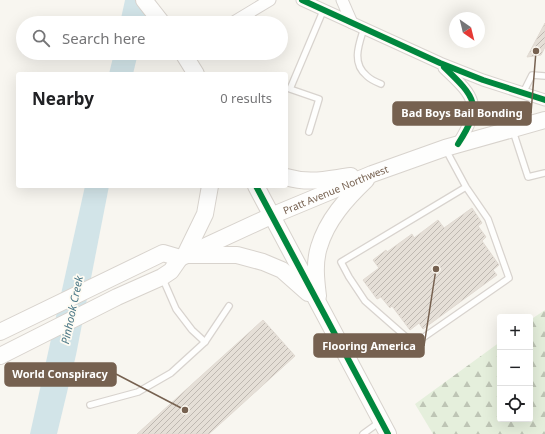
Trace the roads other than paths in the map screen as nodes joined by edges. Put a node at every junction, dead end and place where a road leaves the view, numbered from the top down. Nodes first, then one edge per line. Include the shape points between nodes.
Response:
1 (144, 0) edge
2 (270, 0) edge
3 (302, 0) edge
4 (342, 0) edge
5 (323, 11) junction
6 (156, 16) edge
7 (244, 16) edge
8 (352, 23) junction
9 (364, 28) junction
10 (187, 60) edge
11 (440, 63) junction
12 (195, 72) edge
13 (545, 76) edge
14 (381, 84) dead end
15 (523, 93) junction
16 (545, 100) edge
17 (545, 120) edge
18 (512, 129) junction
19 (309, 132) dead end
20 (451, 146) junction
21 (372, 174) junction
22 (545, 174) edge
23 (288, 178) edge
24 (466, 187) junction
25 (210, 188) edge
26 (257, 188) edge
27 (271, 216) junction
28 (182, 256) junction
29 (162, 277) junction
30 (318, 304) junction
31 (229, 306) dead end
32 (1, 331) edge
33 (205, 342) junction
34 (2, 355) edge
35 (90, 405) dead end
36 (385, 428) edge
37 (363, 434) edge

1 - 6 main road
2 - 7 street
3 - 5 street
4 - 8 street
5 - 8 street
5 - 19 lane via 290,89 319,99
8 - 9 street
9 - 11 street
9 - 14 lane via 357,61 366,76
10 - 12 main road
11 - 15 street
11 - 20 street via 468,92 473,105 471,121
13 - 15 lane via 532,75
15 - 16 street
17 - 18 main road, Pratt Avenue Northwest
18 - 20 main road, Pratt Avenue Northwest
18 - 22 lane via 528,177
20 - 21 main road, Pratt Avenue Northwest
20 - 24 lane
21 - 23 main road via 314,182
21 - 27 main road, Pratt Avenue Northwest
21 - 30 main road via 337,211 318,247
24 - 24 lane via 488,219 509,278 414,344 365,301 341,262
25 - 28 main road via 205,214
26 - 27 main road
27 - 28 main road, Pratt Avenue Northwest
27 - 30 main road
28 - 29 main road via 171,271
28 - 30 main road via 237,255 263,262 282,270
28 - 32 main road via 163,253
29 - 33 lane via 176,309
29 - 34 main road
30 - 36 main road
31 - 33 lane
33 - 35 lane via 171,373 138,392
36 - 37 lane

